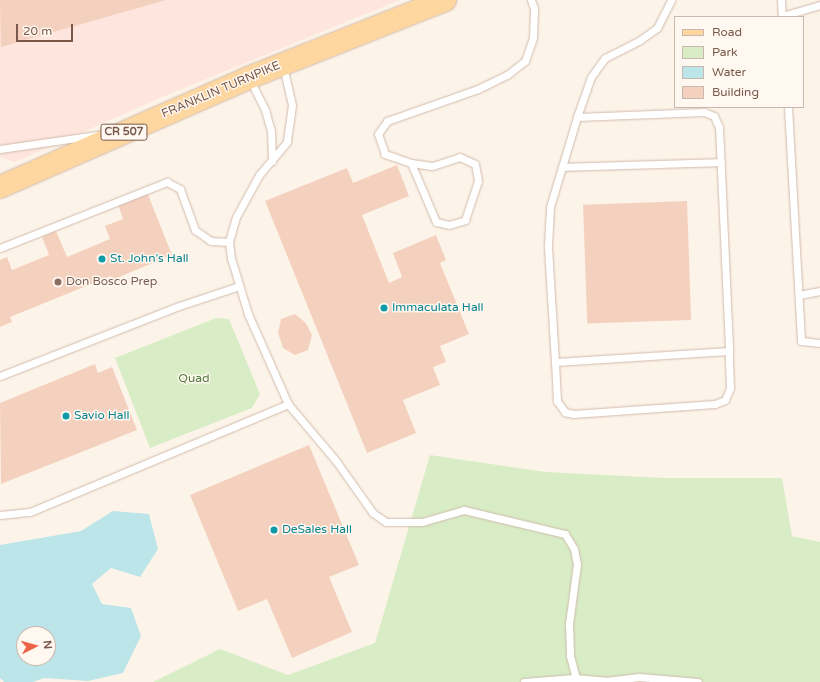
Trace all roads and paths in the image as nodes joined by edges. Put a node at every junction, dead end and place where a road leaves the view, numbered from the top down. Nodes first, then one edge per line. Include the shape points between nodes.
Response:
1 (445, 0) edge
2 (531, 0) edge
3 (781, 0) edge
4 (670, 2) edge
5 (820, 5) edge
6 (782, 16) edge
7 (283, 64) junction
8 (248, 78) junction
9 (788, 108) edge
10 (578, 117) junction
11 (127, 130) junction
12 (0, 149) edge
13 (272, 161) junction
14 (721, 162) junction
15 (411, 163) junction
16 (562, 167) junction
17 (0, 187) edge
18 (229, 242) junction
19 (0, 248) edge
20 (240, 286) junction
21 (820, 291) edge
22 (799, 295) junction
23 (820, 343) edge
24 (729, 351) junction
25 (555, 362) junction
26 (0, 376) edge
27 (288, 404) junction
28 (0, 515) edge
29 (574, 681) edge
30 (524, 682) edge
31 (698, 682) edge

1 - 7 main road, FRANKLIN TURNPIKE / CR 507
2 - 15 lane via 534,8 533,38 525,60 506,75 478,89 387,121 378,134 385,154
3 - 6 lane
4 - 10 lane via 657,28 605,58 591,77
5 - 6 lane
7 - 8 main road, FRANKLIN TURNPIKE / CR 507
7 - 13 lane via 292,105 287,142
8 - 11 main road, FRANKLIN TURNPIKE / CR 507
8 - 13 lane via 265,110 272,131
9 - 22 lane
10 - 14 lane via 704,112 714,116 719,127
10 - 16 lane
11 - 12 lane
11 - 17 main road, FRANKLIN TURNPIKE / CR 507
13 - 18 lane via 259,175 236,217
14 - 16 lane
14 - 24 lane
15 - 15 lane via 432,166 460,157 475,164 478,181 465,220 449,225 436,222
16 - 25 lane via 550,206 548,246
18 - 19 lane via 210,241 194,230 180,189 167,182
18 - 20 lane
20 - 26 lane via 179,306
20 - 27 lane via 248,314
21 - 22 lane
22 - 23 lane via 802,341
24 - 25 lane
24 - 25 lane via 730,388 725,400 715,404 573,414 565,412 557,401
27 - 28 lane via 30,512
27 - 29 lane via 336,461 373,513 386,522 422,522 464,510 565,534 574,549 577,564 569,624
29 - 30 lane
29 - 31 lane via 639,677

